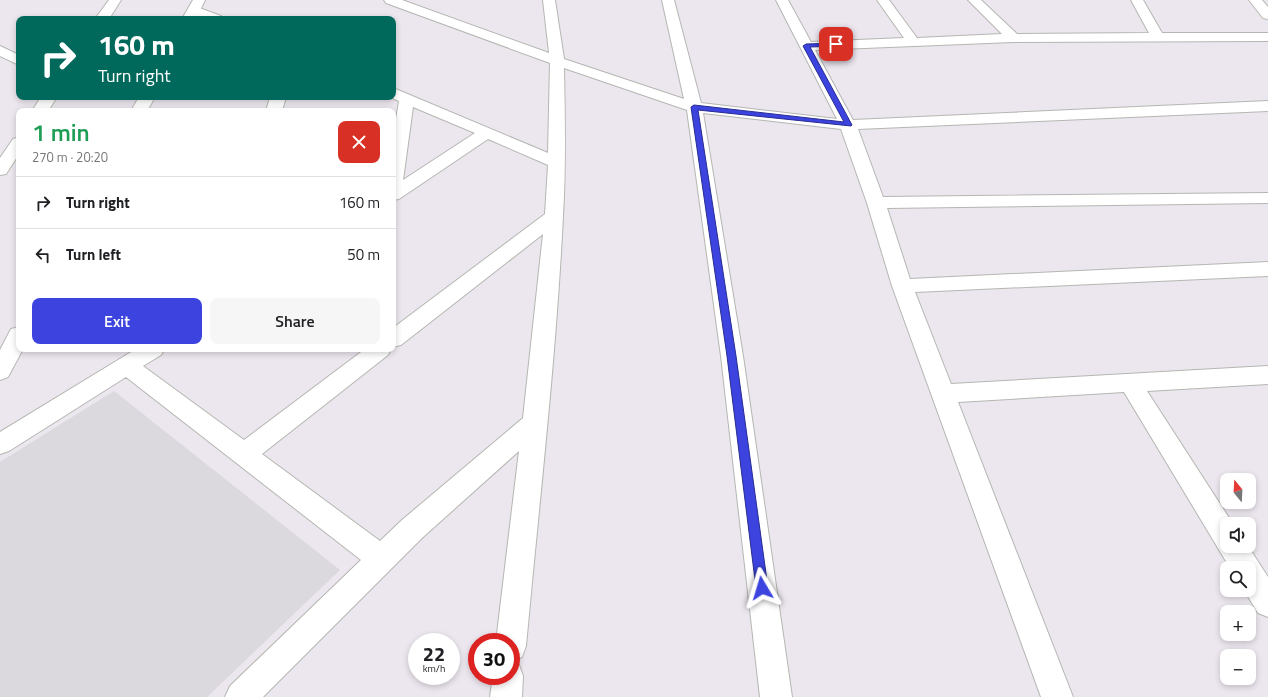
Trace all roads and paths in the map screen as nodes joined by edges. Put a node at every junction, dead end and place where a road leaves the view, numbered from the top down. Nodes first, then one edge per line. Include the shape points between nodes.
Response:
1 (115, 0) edge
2 (390, 0) edge
3 (549, 0) edge
4 (668, 0) edge
5 (782, 0) edge
6 (883, 0) edge
7 (974, 0) edge
8 (1137, 0) edge
9 (1255, 0) edge
10 (194, 10) edge
11 (104, 16) edge
12 (209, 16) edge
13 (1268, 16) edge
14 (1268, 37) edge
15 (1013, 38) junction
16 (1158, 38) junction
17 (913, 41) junction
18 (806, 46) junction
19 (0, 50) edge
20 (16, 59) edge
21 (557, 61) junction
22 (400, 96) edge
23 (1268, 106) edge
24 (694, 107) junction
25 (848, 125) junction
26 (486, 133) junction
27 (16, 146) edge
28 (396, 149) edge
29 (556, 162) junction
30 (0, 170) edge
31 (396, 193) edge
32 (1268, 198) edge
33 (876, 203) junction
34 (554, 216) junction
35 (1268, 269) edge
36 (902, 286) junction
37 (396, 337) edge
38 (16, 341) edge
39 (148, 352) edge
40 (376, 352) edge
41 (126, 365) junction
42 (0, 370) edge
43 (1268, 375) edge
44 (1130, 383) junction
45 (942, 394) junction
46 (534, 422) junction
47 (0, 444) edge
48 (244, 454) junction
49 (1220, 527) edge
50 (382, 559) junction
51 (1256, 583) edge
52 (1268, 603) edge
53 (512, 633) edge
54 (507, 685) edge
55 (241, 697) edge
56 (506, 697) edge
57 (776, 697) edge
58 (1057, 697) edge

1 - 11 street
2 - 21 street
3 - 21 street
4 - 24 street
5 - 18 street
6 - 17 street
7 - 15 street
8 - 16 street
9 - 13 street
10 - 12 street
14 - 16 street
15 - 16 street
15 - 17 street
17 - 18 street
18 - 25 street
19 - 20 street
21 - 24 street
21 - 29 street
22 - 26 street
22 - 28 street
23 - 25 street
24 - 25 street
24 - 57 street via 732,356
25 - 33 street
26 - 29 street
26 - 31 street
27 - 30 street
29 - 34 street
32 - 33 street
33 - 36 street
34 - 37 street
34 - 46 street
35 - 36 street
36 - 45 street
38 - 42 street
39 - 41 street
40 - 48 street
41 - 47 street
41 - 48 street
43 - 44 street
44 - 45 street
44 - 49 street
45 - 58 street
46 - 50 street via 412,529
46 - 53 street
48 - 50 street
50 - 55 street
51 - 52 street
54 - 56 street

